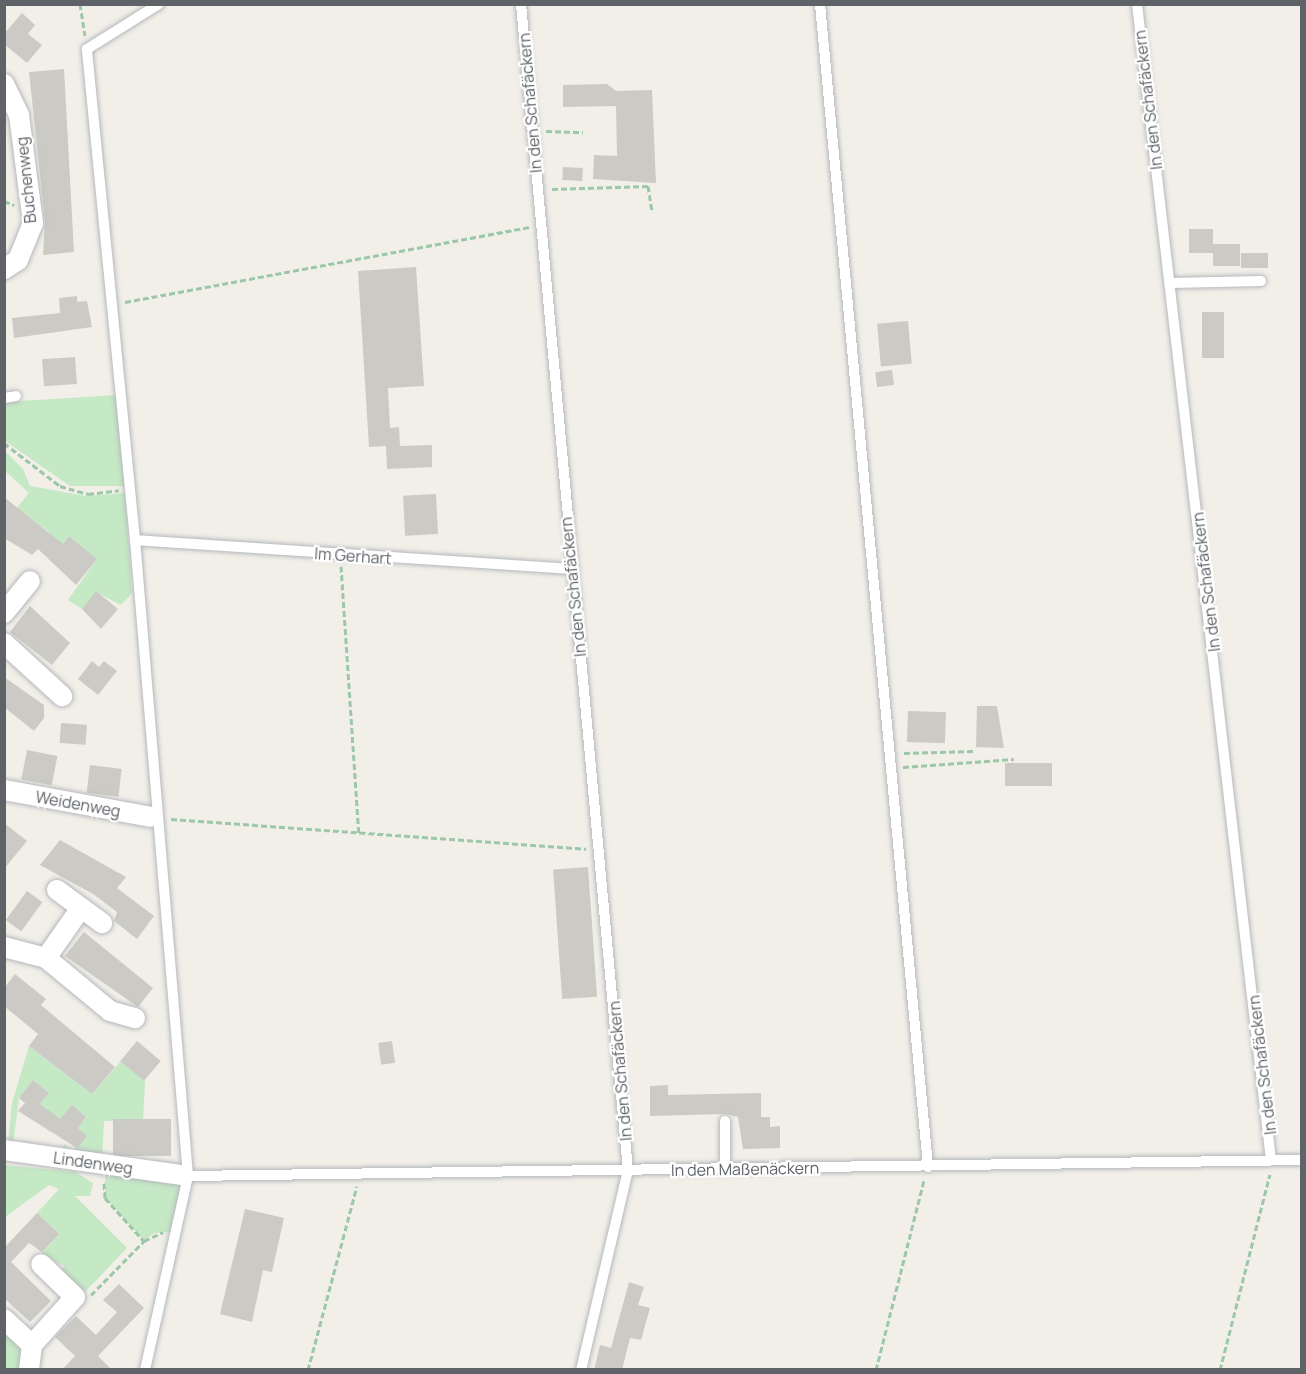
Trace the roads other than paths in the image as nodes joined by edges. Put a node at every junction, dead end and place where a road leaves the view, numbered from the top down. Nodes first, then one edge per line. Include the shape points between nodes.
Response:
1 (159, 4) edge
2 (521, 4) edge
3 (820, 4) edge
4 (1137, 4) edge
5 (4, 84) edge
6 (4, 269) edge
7 (1261, 281) dead end
8 (1171, 283) junction
9 (16, 396) dead end
10 (4, 398) edge
11 (135, 540) junction
12 (571, 569) junction
13 (30, 581) dead end
14 (4, 612) edge
15 (4, 644) edge
16 (62, 696) dead end
17 (4, 790) edge
18 (155, 818) junction
19 (57, 890) dead end
20 (81, 908) junction
21 (102, 923) dead end
22 (4, 947) edge
23 (46, 958) junction
24 (135, 1018) dead end
25 (725, 1121) dead end
26 (4, 1150) edge
27 (1271, 1160) junction
28 (1302, 1160) edge
29 (928, 1167) junction
30 (628, 1170) junction
31 (725, 1170) junction
32 (185, 1176) junction
33 (41, 1264) dead end
34 (4, 1319) edge
35 (32, 1345) junction
36 (29, 1370) edge
37 (145, 1370) edge
38 (581, 1370) edge

1 - 11 lane via 87,49
2 - 12 lane, In den Schafäckern
3 - 29 lane
4 - 8 lane, In den Schafäckern
5 - 6 street, Buchenweg via 19,115 33,223 18,260
7 - 8 lane
8 - 27 lane, In den Schafäckern
9 - 10 lane
11 - 12 lane, Im Gerhart
11 - 18 lane
12 - 30 lane, In den Schafäckern
13 - 14 street
15 - 16 street
17 - 18 street, Weidenweg
18 - 32 lane
19 - 20 street
20 - 21 street
20 - 23 street
22 - 23 street
23 - 24 street via 110,1011
25 - 31 lane
26 - 32 street, Lindenweg
27 - 28 lane, In den Maßenäckern
27 - 29 lane, In den Maßenäckern
29 - 31 lane, In den Maßenäckern
30 - 31 lane, In den Maßenäckern
30 - 32 lane, In den Maßenäckern
30 - 38 lane, In den Schafäckern
32 - 37 lane via 177,1233
33 - 35 street via 79,1296
34 - 35 street
35 - 36 street

